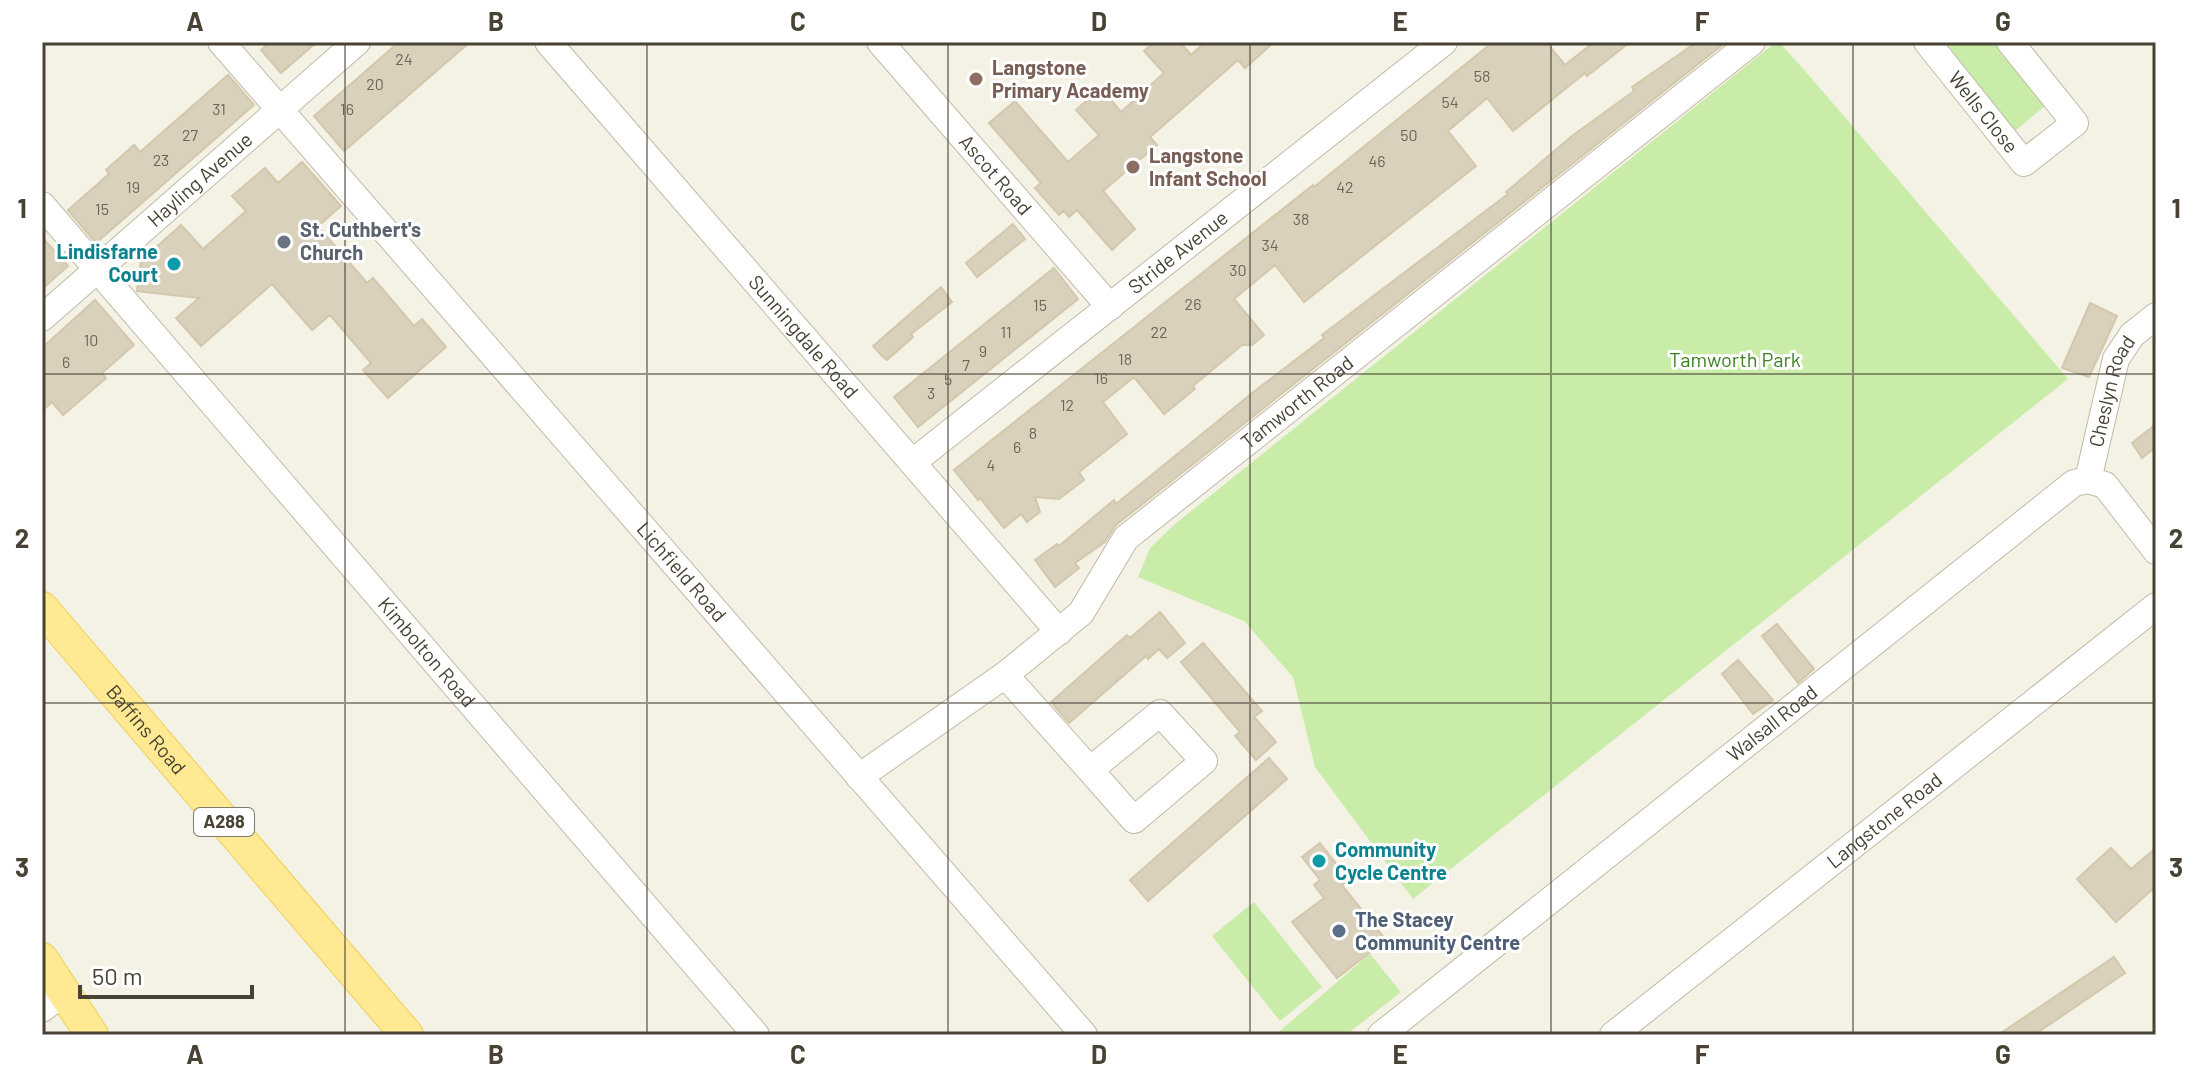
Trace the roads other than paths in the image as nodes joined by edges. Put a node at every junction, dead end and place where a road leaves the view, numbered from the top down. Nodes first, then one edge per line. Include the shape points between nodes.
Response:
1 (221, 42) edge
2 (357, 42) edge
3 (548, 42) edge
4 (880, 42) edge
5 (1444, 42) edge
6 (1752, 42) edge
7 (1927, 42) edge
8 (2010, 42) edge
9 (278, 109) junction
10 (42, 205) edge
11 (97, 271) junction
12 (1110, 307) junction
13 (2156, 316) edge
14 (42, 318) edge
15 (913, 462) junction
16 (2088, 480) junction
17 (2156, 551) edge
18 (2156, 606) edge
19 (42, 608) edge
20 (1059, 632) junction
21 (1005, 675) junction
22 (1090, 770) dead end
23 (859, 777) junction
24 (42, 959) edge
25 (53, 1001) edge
26 (92, 1035) edge
27 (407, 1035) edge
28 (756, 1035) edge
29 (1084, 1035) edge
30 (1381, 1035) edge
31 (1613, 1035) edge

1 - 9 street, Lichfield Road
2 - 9 street, Hayling Avenue
3 - 15 street, Sunningdale Road
4 - 12 street, Ascot Road
5 - 12 street, Stride Avenue
6 - 20 street, Tamworth Road via 1126,538 1081,613
7 - 8 street, Wells Close via 2024,163 2075,123
9 - 11 street, Hayling Avenue
9 - 23 street, Lichfield Road
10 - 11 street, Kimbolton Road
11 - 14 street, Hayling Avenue
11 - 28 street, Kimbolton Road
12 - 15 street, Stride Avenue
13 - 16 street, Cheslyn Road via 2132,335 2116,359
15 - 20 street, Sunningdale Road
16 - 17 street via 2105,485
16 - 30 street, Walsall Road via 2074,483
18 - 31 street, Langstone Road
19 - 27 main road, Baffins Road / A288
20 - 21 street, Tamworth Road
21 - 22 street
21 - 23 street, Tamworth Road
23 - 29 street, Lichfield Road
24 - 25 main road
25 - 26 main road

